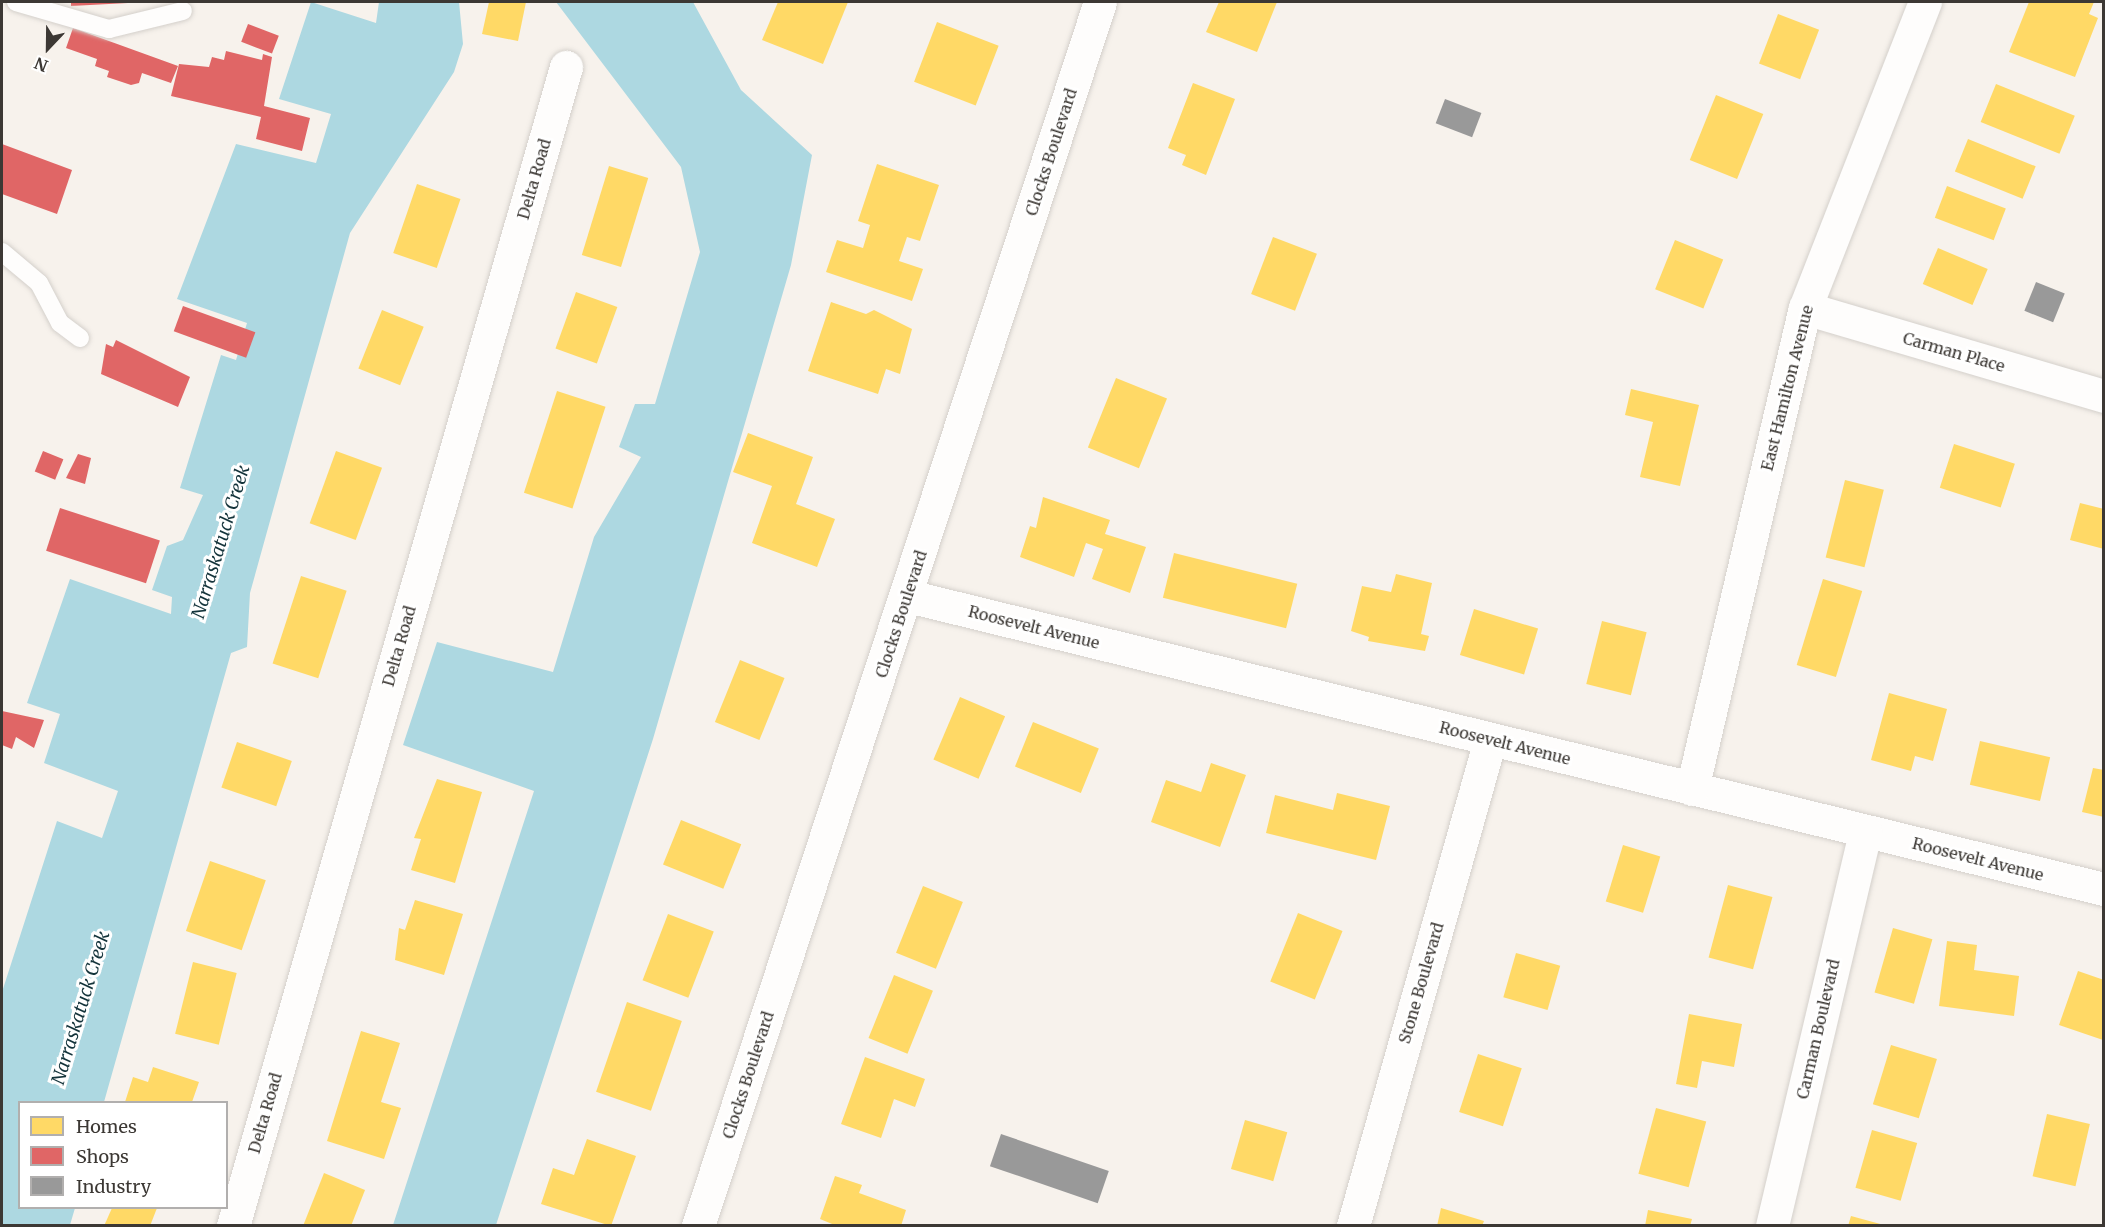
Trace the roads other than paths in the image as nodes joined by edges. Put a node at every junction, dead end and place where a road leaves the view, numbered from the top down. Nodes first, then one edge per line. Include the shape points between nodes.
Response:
1 (16, 2) edge
2 (1100, 2) edge
3 (1925, 2) edge
4 (183, 11) dead end
5 (566, 67) dead end
6 (2, 252) edge
7 (1805, 308) junction
8 (80, 338) dead end
9 (2103, 396) edge
10 (908, 596) junction
11 (1490, 740) junction
12 (1692, 789) junction
13 (1865, 832) junction
14 (2103, 889) edge
15 (233, 1226) edge
16 (698, 1226) edge
17 (1353, 1226) edge
18 (1772, 1226) edge

1 - 4 lane via 109,28
2 - 10 street, Clocks Boulevard
3 - 7 street, East Hamilton Avenue
5 - 15 street, Delta Road
6 - 8 lane via 39,283 60,323
7 - 9 street, Carman Place
7 - 12 street, East Hamilton Avenue
10 - 11 street, Roosevelt Avenue
10 - 16 street, Clocks Boulevard
11 - 12 street, Roosevelt Avenue
11 - 17 street, Stone Boulevard
12 - 13 street, Roosevelt Avenue
13 - 14 street, Roosevelt Avenue
13 - 18 street, Carman Boulevard

